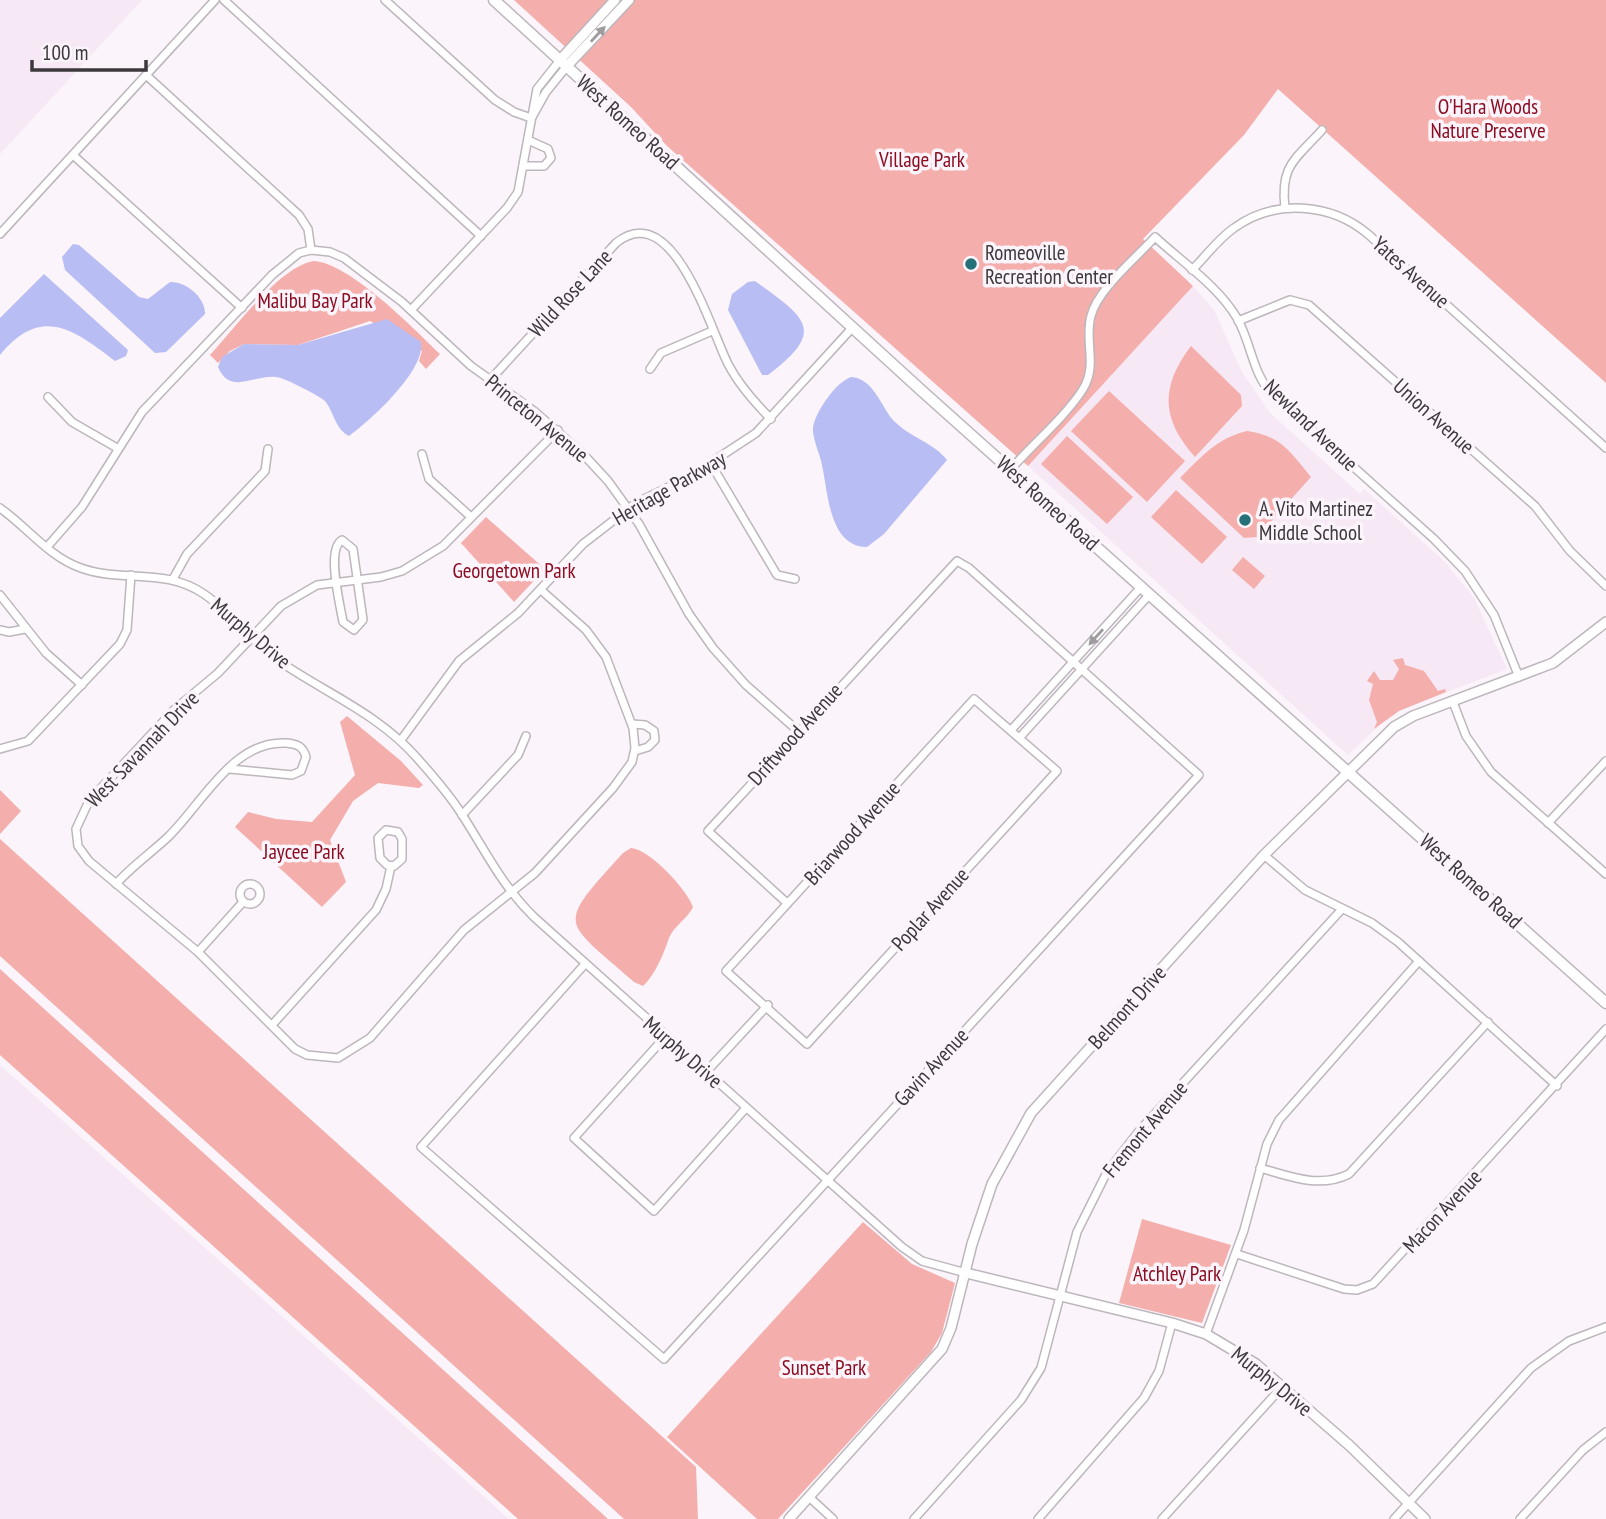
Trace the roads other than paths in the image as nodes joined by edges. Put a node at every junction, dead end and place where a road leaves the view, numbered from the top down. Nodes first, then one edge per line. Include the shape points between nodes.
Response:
1 (215, 0) edge
2 (224, 0) edge
3 (385, 0) edge
4 (494, 0) edge
5 (615, 0) edge
6 (629, 0) edge
7 (563, 63) junction
8 (146, 75) junction
9 (531, 118) junction
10 (1322, 131) dead end
11 (528, 140) junction
12 (73, 155) junction
13 (523, 166) junction
14 (1285, 208) junction
15 (0, 234) edge
16 (481, 236) junction
17 (311, 250) junction
18 (1192, 270) junction
19 (242, 308) junction
20 (411, 310) junction
21 (1238, 321) junction
22 (853, 327) junction
23 (712, 331) junction
24 (650, 369) dead end
25 (490, 380) junction
26 (48, 397) dead end
27 (771, 419) junction
28 (558, 430) junction
29 (117, 448) junction
30 (1606, 448) edge
31 (268, 449) dead end
32 (422, 454) dead end
33 (711, 464) junction
34 (1011, 469) junction
35 (0, 508) edge
36 (628, 509) junction
37 (471, 517) junction
38 (47, 547) junction
39 (131, 575) junction
40 (173, 579) junction
41 (795, 579) dead end
42 (358, 580) junction
43 (337, 581) junction
44 (1606, 586) edge
45 (541, 590) junction
46 (1146, 590) junction
47 (0, 595) edge
48 (1606, 622) edge
49 (25, 629) junction
50 (0, 630) edge
51 (251, 636) junction
52 (1074, 662) junction
53 (1082, 668) junction
54 (1519, 677) junction
55 (82, 685) junction
56 (1453, 702) junction
57 (632, 724) junction
58 (1012, 729) junction
59 (798, 732) junction
60 (526, 736) dead end
61 (1020, 736) junction
62 (401, 740) junction
63 (0, 749) edge
64 (635, 751) junction
65 (1606, 761) edge
66 (230, 769) junction
67 (1348, 771) junction
68 (463, 815) junction
69 (1548, 823) junction
70 (1264, 855) junction
71 (391, 866) junction
72 (1606, 874) edge
73 (116, 884) junction
74 (510, 892) junction
75 (243, 902) dead end
76 (787, 903) junction
77 (1342, 909) junction
78 (198, 952) junction
79 (1419, 961) junction
80 (585, 964) junction
81 (1606, 1003) edge
82 (768, 1006) junction
83 (1488, 1022) junction
84 (272, 1025) junction
85 (1606, 1030) edge
86 (666, 1037) junction
87 (706, 1072) junction
88 (1557, 1086) junction
89 (747, 1108) junction
90 (1259, 1168) junction
91 (827, 1180) junction
92 (1237, 1254) junction
93 (966, 1273) junction
94 (1058, 1295) junction
95 (1172, 1323) junction
96 (1606, 1327) edge
97 (1206, 1334) junction
98 (1282, 1387) junction
99 (1606, 1433) edge
100 (809, 1497) junction
101 (1410, 1502) junction
102 (789, 1519) edge
103 (833, 1519) edge
104 (914, 1519) edge
105 (1038, 1519) edge
106 (1162, 1519) edge
107 (1394, 1519) edge
108 (1425, 1519) edge
109 (1520, 1519) edge

1 - 8 street
2 - 16 street
3 - 9 street via 495,100
4 - 7 main road, West Romeo Road
5 - 7 street
7 -> 6 street
7 - 9 street via 537,89
7 - 22 main road, West Romeo Road
8 - 12 street
8 - 17 street via 299,215 308,229
9 - 11 street
10 - 14 street via 1287,170 1282,185
11 - 13 street
11 - 13 street via 548,149 551,158 544,166
12 - 15 street
12 - 19 street
13 - 16 street via 518,192
14 - 18 street, Yates Avenue via 1234,228
14 - 30 street, Yates Avenue via 1330,212 1361,228
16 - 20 street
17 - 19 street via 288,261
17 - 20 street, Princeton Avenue via 339,255
18 - 21 street, Newland Avenue
18 - 34 street, Newland Avenue via 1155,237 1101,296 1091,311 1092,364 1083,390
19 - 29 street via 142,412
20 - 25 street, Princeton Avenue
21 - 44 street, Union Avenue via 1290,300 1309,305 1535,506 1570,551
21 - 54 street, Newland Avenue via 1271,393 1465,570 1494,615
22 - 27 street, Heritage Parkway
22 - 34 main road, West Romeo Road
23 - 24 street via 661,353
23 - 25 street, Wild Rose Lane via 695,287 671,250 647,234 631,235 616,243
23 - 27 street, Wild Rose Lane via 743,389
25 - 28 street, Princeton Avenue
26 - 29 street via 72,422
27 - 33 street, Heritage Parkway
28 - 36 street, Princeton Avenue via 595,466
28 - 37 street, West Savannah Drive
29 - 38 street via 82,507
31 - 40 street via 265,471 187,554
32 - 37 street via 429,479
33 - 36 street, Heritage Parkway
33 - 41 street via 776,575
34 - 46 main road, West Romeo Road
35 - 38 street, Murphy Drive
36 - 45 street, Heritage Parkway via 583,544
36 - 59 street, Princeton Avenue via 713,648
37 - 42 street, West Savannah Drive via 421,561 381,577
38 - 39 street, Murphy Drive via 81,568
39 - 40 street, Murphy Drive
39 - 55 street via 127,630
40 - 51 street, Murphy Drive via 206,595
42 - 43 street, West Savannah Drive
42 - 43 street via 353,549 342,540 334,551
42 - 43 street via 363,620 354,629 343,622
43 - 51 street, West Savannah Drive via 292,598
45 - 57 street via 600,647 620,686
45 - 62 street, Heritage Parkway via 459,662
46 -> 52 street
46 - 53 street
46 - 67 main road, West Romeo Road
47 - 49 street
48 - 54 street, Belmont Drive via 1553,663
49 - 50 street
49 - 55 street
51 - 62 street, Murphy Drive via 278,661 348,701
51 - 73 street, West Savannah Drive via 218,673 175,709 80,814 76,829 79,846
52 - 53 street
52 - 58 street
52 - 59 street, Driftwood Avenue via 957,561
53 - 61 street
53 - 91 street, Gavin Avenue via 1199,775
54 - 56 street, Belmont Drive
55 - 63 street via 28,741
56 - 67 street, Belmont Drive via 1394,727
56 - 69 street via 1476,756
57 - 64 street
57 - 64 street, West Savannah Drive via 645,725 654,732 655,740
58 - 61 street, Briarwood Avenue
58 - 76 street, Briarwood Avenue via 974,699
59 - 76 street, Driftwood Avenue via 708,831
60 - 68 street via 518,755
61 - 82 street, Poplar Avenue via 1057,771 807,1044
62 - 68 street, Murphy Drive
64 - 74 street, West Savannah Drive via 613,788 534,873
65 - 69 street
66 - 66 street via 254,747 274,742 298,745 306,757 301,771 292,775
66 - 73 street via 168,837
67 - 70 street, Belmont Drive
67 - 81 main road, West Romeo Road
68 - 74 street, Murphy Drive
69 - 72 street
70 - 77 street via 1305,890
70 - 93 street, Belmont Drive via 1031,1113 992,1184
71 - 71 street via 403,855 400,835 390,829 378,838 382,861
71 - 84 street via 376,910
73 - 78 street, West Savannah Drive
74 - 80 street, Murphy Drive
74 - 84 street, West Savannah Drive via 464,930 370,1038 352,1052 338,1058 307,1055
75 - 78 street
76 - 82 street, Briarwood Avenue via 726,971
77 - 79 street via 1385,931
77 - 94 street, Fremont Avenue via 1118,1157 1090,1201
78 - 84 street, West Savannah Drive
79 - 83 street
79 - 90 street via 1287,1108 1272,1131
80 - 86 street, Murphy Drive
80 - 91 street, Gavin Avenue via 421,1147 664,1359
82 - 87 street
83 - 88 street
83 - 90 street via 1349,1174 1315,1182
85 - 88 street, Macon Avenue
86 - 87 street, Murphy Drive
86 - 89 street via 574,1138 654,1211
87 - 89 street, Murphy Drive
88 - 92 street, Macon Avenue via 1373,1284 1344,1289
89 - 91 street, Murphy Drive
90 - 92 street
91 - 93 street, Murphy Drive via 922,1261
92 - 97 street
93 - 94 street, Murphy Drive
93 - 100 street, Belmont Drive via 942,1349
94 - 95 street, Murphy Drive
94 - 104 street, Fremont Avenue via 1041,1368 1032,1385
95 - 97 street, Murphy Drive
95 - 105 street via 1159,1371 1144,1398
96 - 101 street via 1569,1341 1537,1363
97 - 98 street, Murphy Drive via 1233,1347
98 - 101 street, Murphy Drive
98 - 106 street
99 - 109 street via 1583,1450
100 - 102 street, Belmont Drive
100 - 103 street
101 - 107 street
101 - 108 street, Murphy Drive

